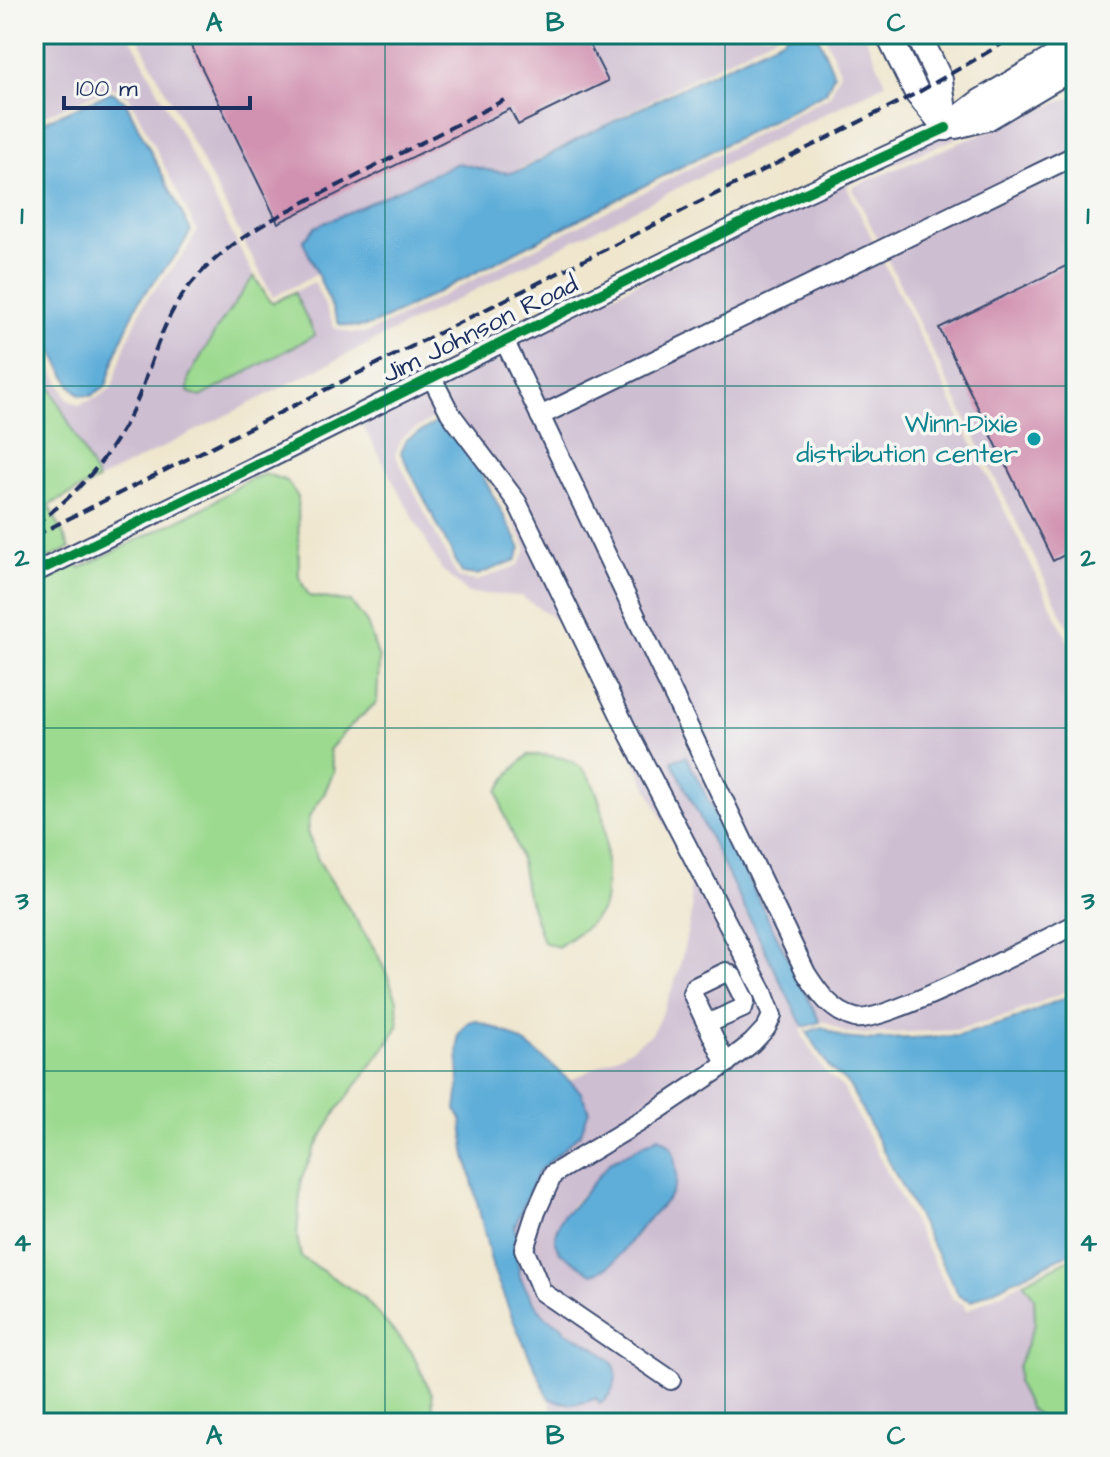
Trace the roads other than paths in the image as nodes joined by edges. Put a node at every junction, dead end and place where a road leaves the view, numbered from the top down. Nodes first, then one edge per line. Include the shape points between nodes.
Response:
1 (888, 34) edge
2 (918, 34) edge
3 (1076, 45) edge
4 (1076, 65) edge
5 (946, 128) junction
6 (1076, 155) edge
7 (505, 342) junction
8 (432, 378) junction
9 (540, 416) junction
10 (34, 573) edge
11 (1076, 924) edge
12 (707, 1024) dead end
13 (726, 1064) junction
14 (671, 1380) dead end

1 - 5 main road via 917,93
2 - 5 main road via 940,80
3 - 5 main road, Jim Johnson Road
4 - 5 main road, Jim Johnson Road via 987,118
5 - 7 street, Jim Johnson Road
6 - 9 street
7 - 8 street, Jim Johnson Road
7 - 9 street
8 - 10 street, Jim Johnson Road
8 - 13 street via 450,413 517,502 763,992 772,1016 766,1028
9 - 11 street via 806,973 830,1005 857,1019 880,1015
12 - 13 street
13 - 14 street via 553,1174 524,1249 542,1292

